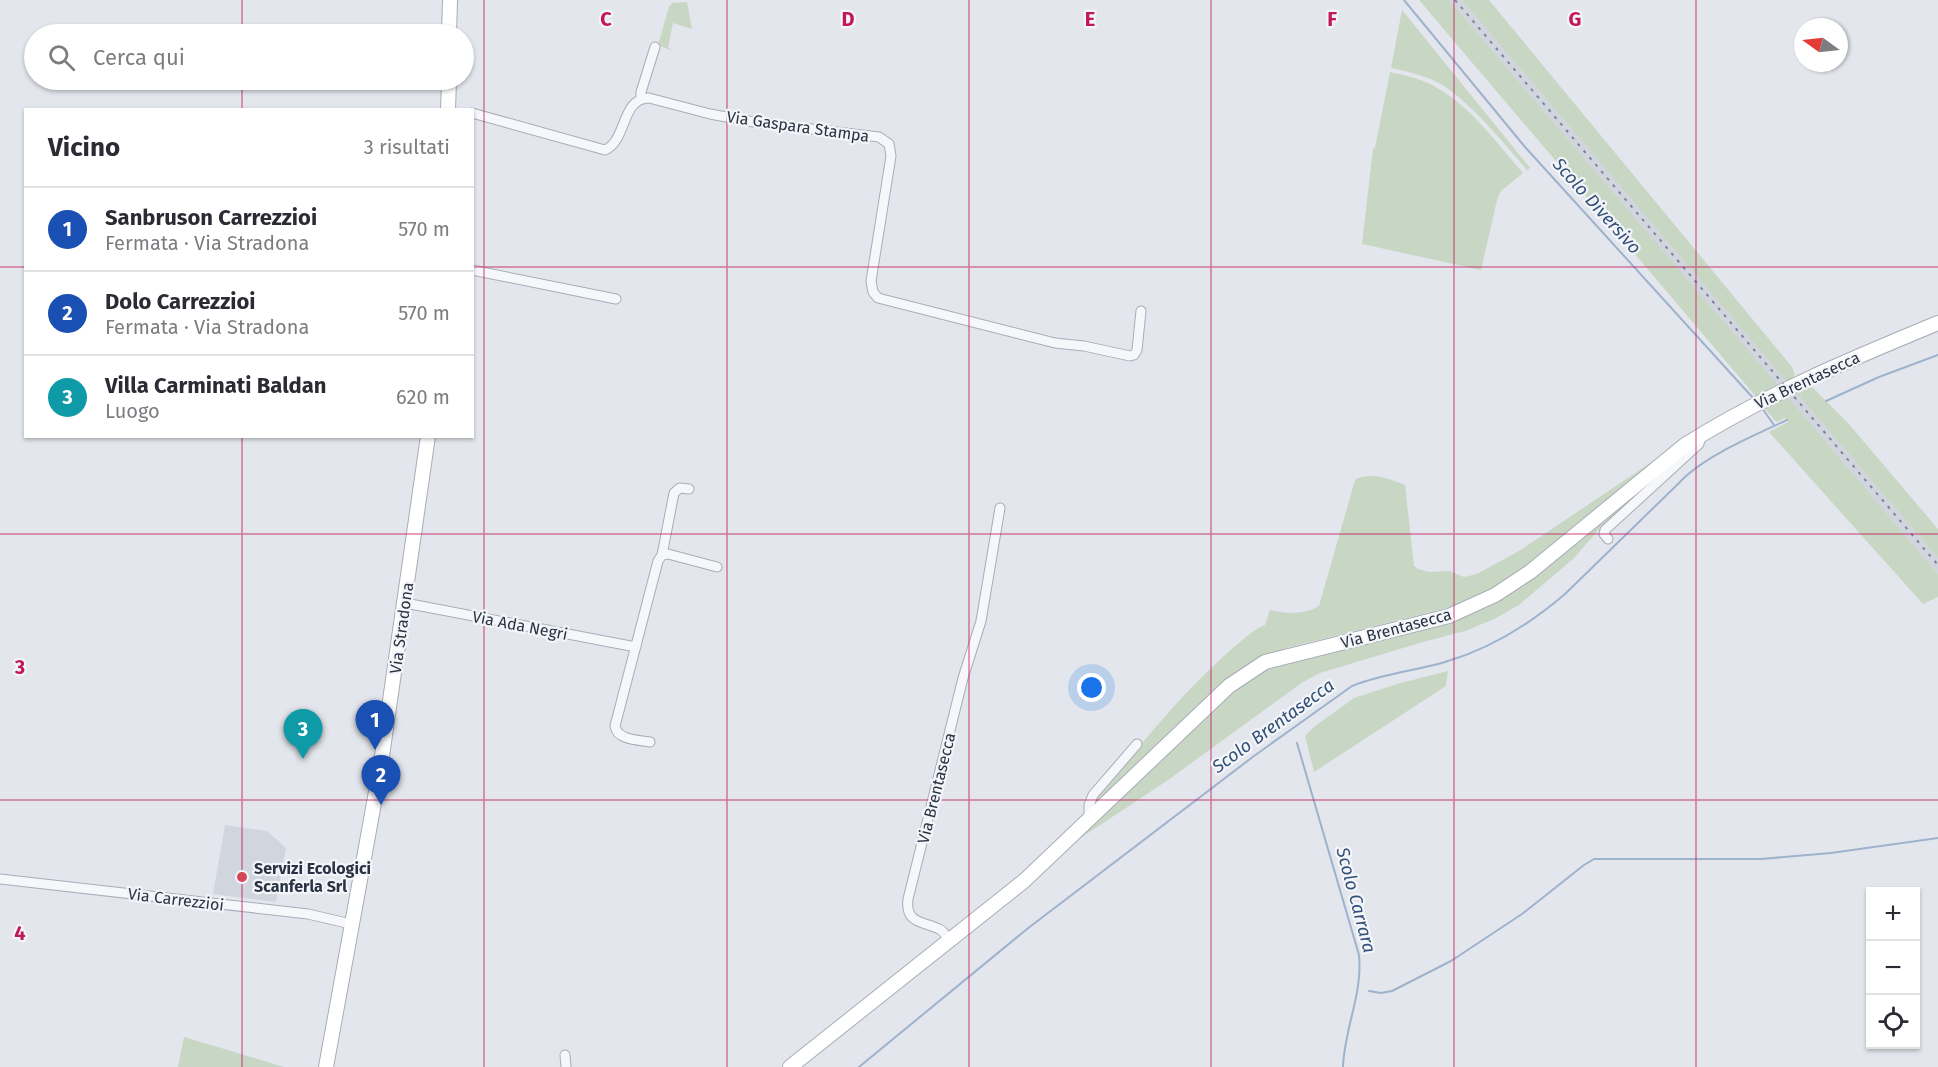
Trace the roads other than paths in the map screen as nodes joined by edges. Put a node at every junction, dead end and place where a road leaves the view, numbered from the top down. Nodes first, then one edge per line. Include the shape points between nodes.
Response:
1 (450, 0) edge
2 (449, 24) edge
3 (655, 47) dead end
4 (449, 90) edge
5 (641, 98) junction
6 (448, 108) edge
7 (474, 114) edge
8 (474, 270) edge
9 (616, 299) dead end
10 (1142, 311) dead end
11 (1938, 323) edge
12 (1702, 434) junction
13 (428, 438) edge
14 (689, 489) dead end
15 (1000, 508) dead end
16 (1608, 539) dead end
17 (662, 555) junction
18 (717, 567) dead end
19 (405, 603) junction
20 (636, 647) junction
21 (650, 742) dead end
22 (1137, 744) dead end
23 (1089, 820) junction
24 (0, 879) edge
25 (351, 924) junction
26 (949, 940) junction
27 (565, 1055) dead end
28 (326, 1067) edge
29 (566, 1067) edge
30 (790, 1067) edge

1 - 2 street
3 - 5 street
4 - 6 street
5 - 7 street via 633,104 614,144 605,150
5 - 10 street, Via Gaspara Stampa via 754,122 886,140 891,156 871,281 878,298 1055,343 1122,355 1134,355 1137,350
8 - 9 street
11 - 12 street, Via Brentasecca via 1833,367
12 - 16 street via 1699,444 1605,530
12 - 23 street, Via Brentasecca via 1511,586 1449,616 1265,662 1198,715
13 - 19 street, Via Stradona
14 - 17 street via 680,488 674,493
15 - 26 street, Via Brentasecca via 976,641 963,678 908,899 909,914 914,919 939,928
17 - 18 street
17 - 20 street
19 - 20 street, Via Ada Negri
19 - 25 street, Via Stradona via 380,770
20 - 21 street via 615,726 620,735
22 - 23 street via 1093,795
23 - 26 street, Via Brentasecca via 1024,881
24 - 25 street, Via Carrezzioi via 308,914
25 - 28 street, Via Stradona
26 - 30 street, Via Brentasecca
27 - 29 street

